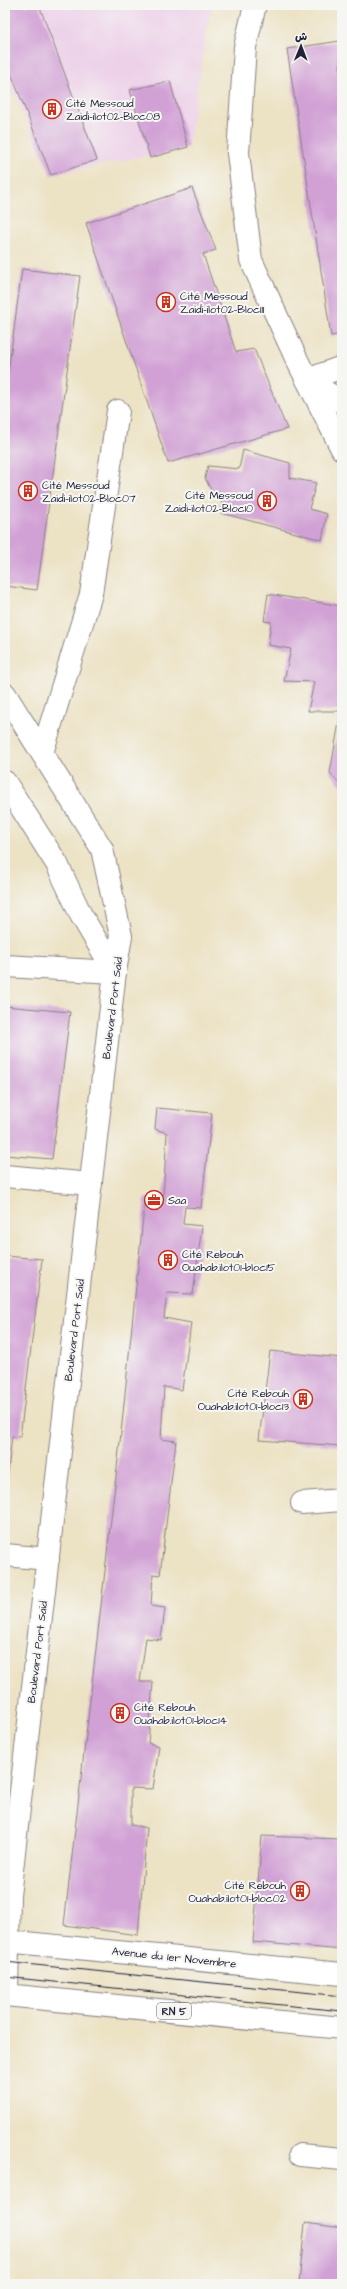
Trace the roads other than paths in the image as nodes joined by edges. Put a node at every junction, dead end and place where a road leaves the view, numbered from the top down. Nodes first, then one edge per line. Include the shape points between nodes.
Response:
1 (255, 5) edge
2 (342, 367) edge
3 (307, 380) junction
4 (342, 402) edge
5 (118, 411) dead end
6 (342, 449) edge
7 (5, 694) edge
8 (42, 753) junction
9 (5, 782) edge
10 (5, 966) edge
11 (116, 972) junction
12 (5, 1176) edge
13 (91, 1184) junction
14 (342, 1500) edge
15 (302, 1503) dead end
16 (5, 1555) edge
17 (48, 1559) junction
18 (7, 1941) edge
19 (342, 1974) edge
20 (6, 1995) edge
21 (342, 2028) edge
22 (300, 2155) dead end
23 (342, 2159) edge

1 - 3 main road via 245,47 238,153 252,260
2 - 3 main road
3 - 4 main road
3 - 6 main road
5 - 8 main road via 91,594
7 - 8 main road, Boulevard Port Saïd
8 - 11 main road, Boulevard Port Saïd via 102,849 121,936
9 - 11 main road via 56,864 81,915
10 - 11 main road
11 - 13 main road, Boulevard Port Saïd
12 - 13 main road
13 - 17 main road, Boulevard Port Saïd
14 - 15 main road
16 - 17 main road
17 - 18 main road, Boulevard Port Saïd via 9,1896
18 - 19 main road, Avenue du 1er Novembre
18 - 20 main road, Boulevard Port Saïd
20 - 21 main road, RN 5
22 - 23 main road

